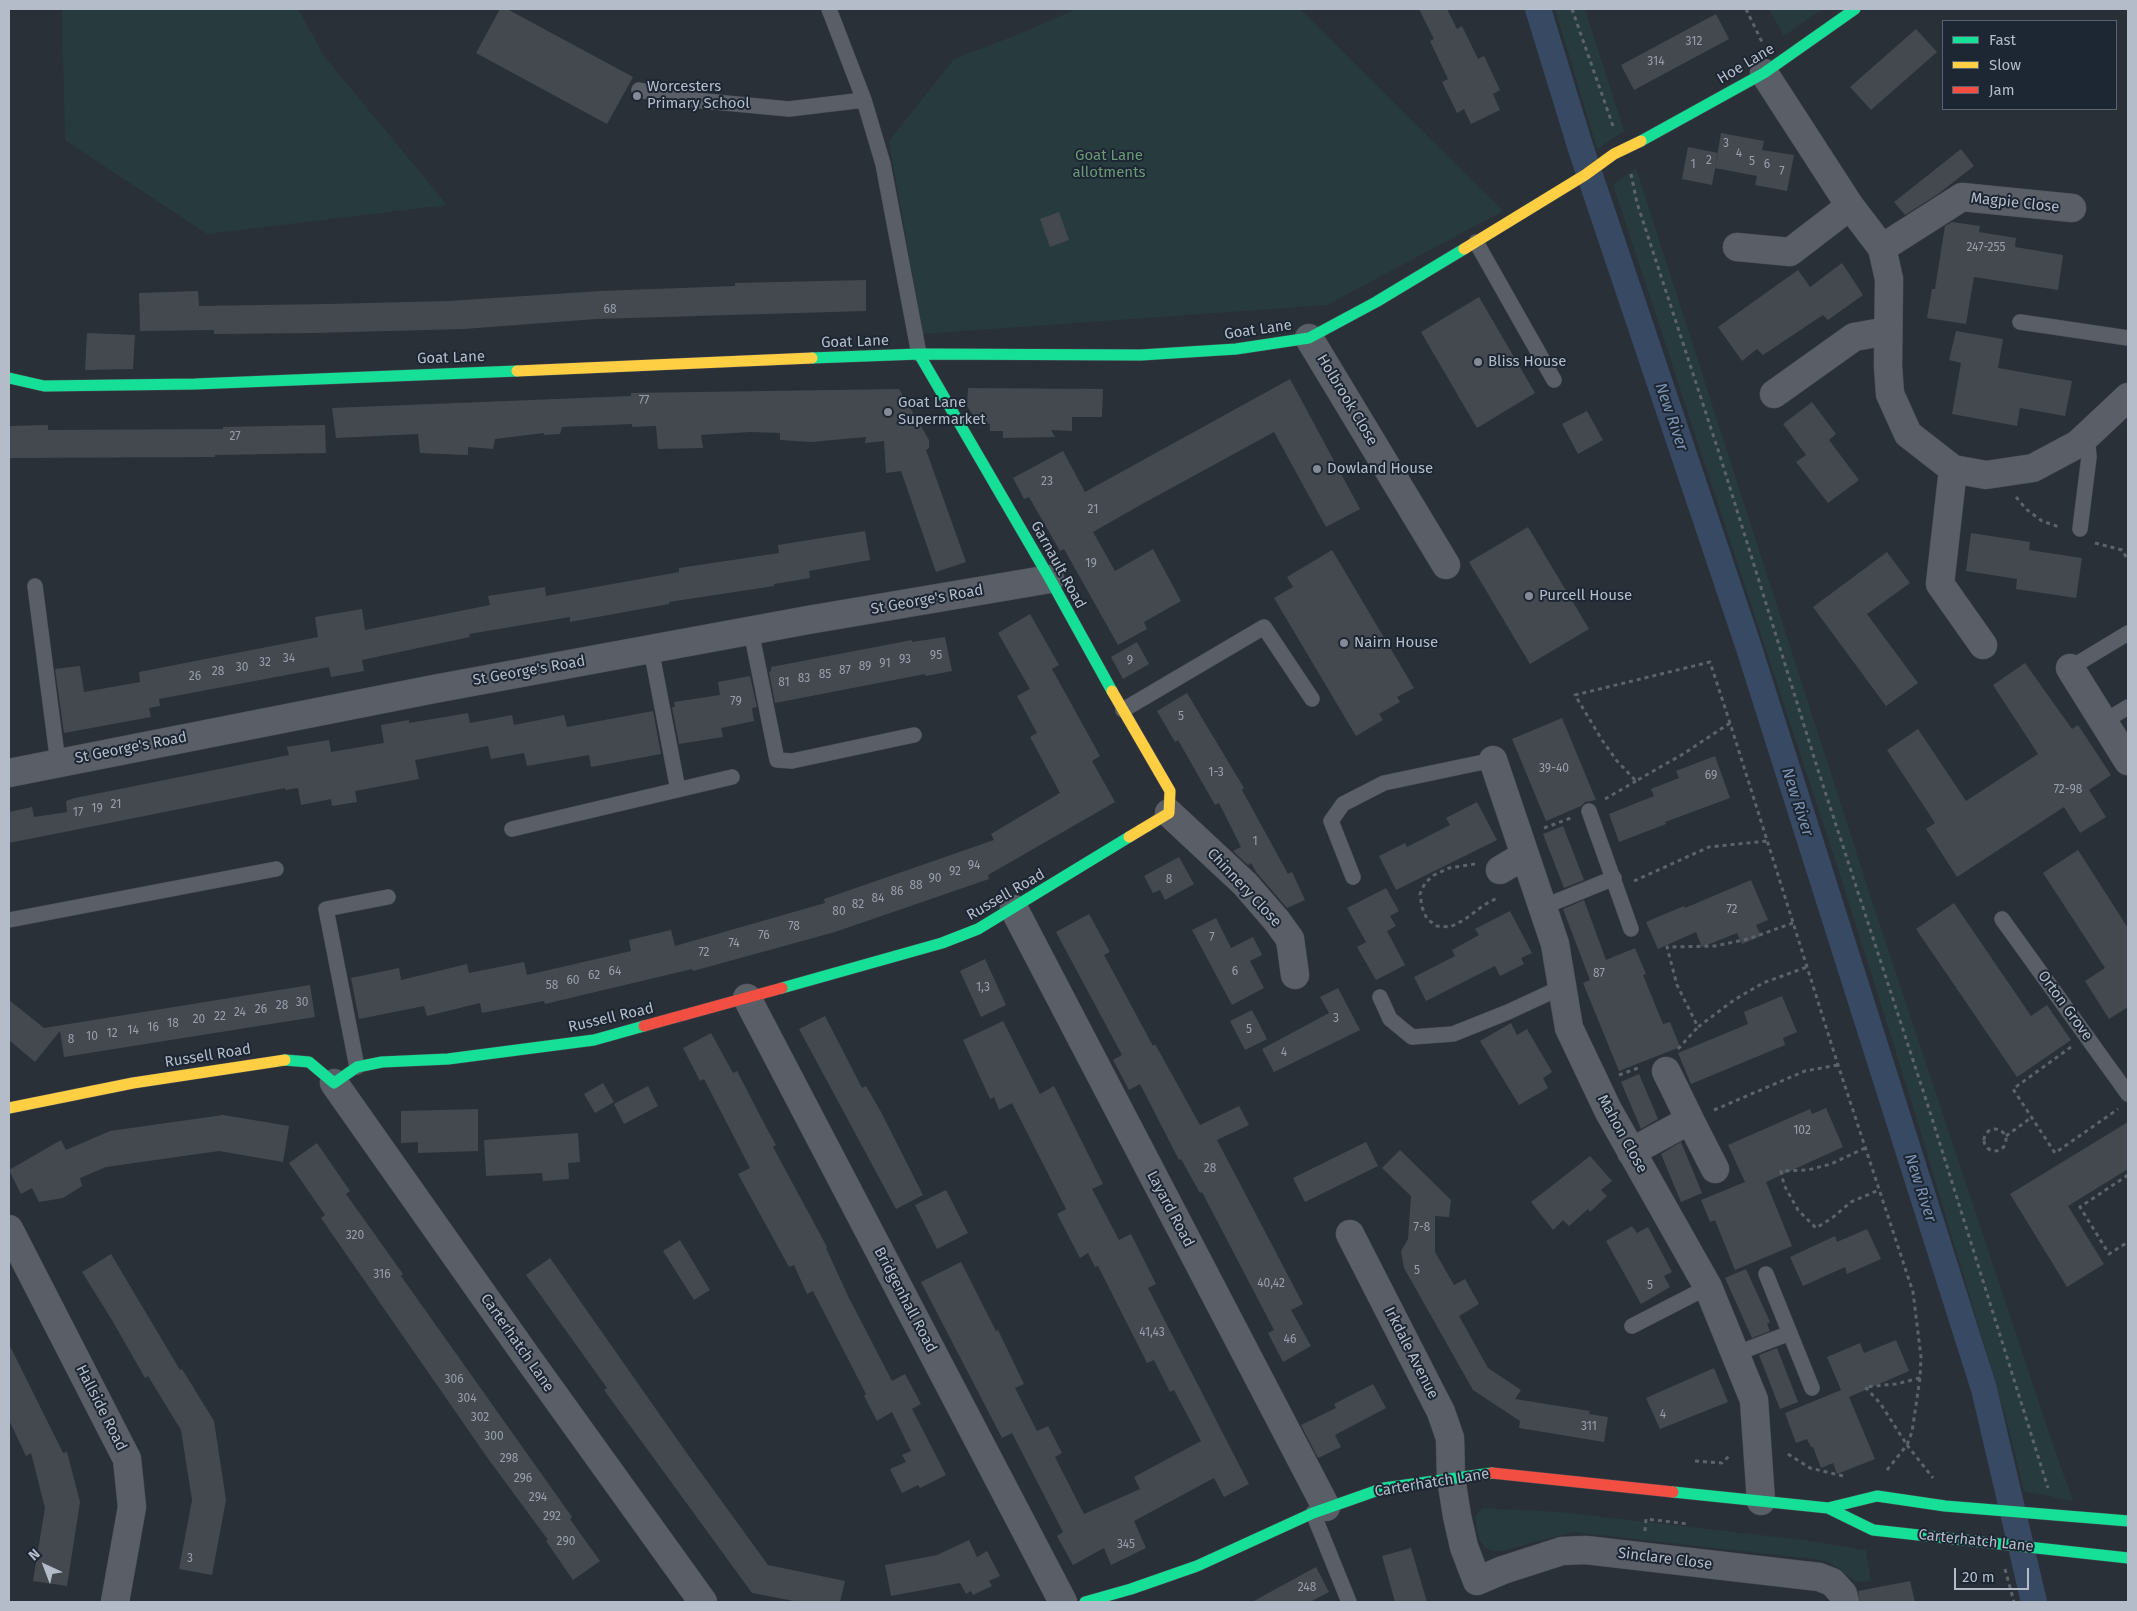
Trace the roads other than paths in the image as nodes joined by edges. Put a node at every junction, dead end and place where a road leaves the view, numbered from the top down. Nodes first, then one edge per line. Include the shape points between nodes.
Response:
1 (829, 9) edge
2 (1855, 9) edge
3 (1764, 73) junction
4 (639, 90) dead end
5 (864, 100) junction
6 (1648, 138) joint
7 (1850, 206) junction
8 (2072, 208) dead end
9 (1476, 242) junction
10 (1737, 247) dead end
11 (1882, 248) junction
12 (2020, 322) dead end
13 (1888, 331) junction
14 (1309, 338) junction
15 (2128, 338) edge
16 (919, 354) junction
17 (9, 378) edge
18 (1554, 380) dead end
19 (1774, 394) dead end
20 (2128, 397) edge
21 (2087, 436) junction
22 (1953, 469) junction
23 (2073, 529) road end
24 (1446, 565) dead end
25 (1050, 578) junction
26 (35, 586) dead end
27 (750, 631) junction
28 (2128, 633) edge
29 (1983, 644) dead end
30 (650, 649) junction
31 (2070, 668) joint
32 (1312, 699) dead end
33 (2128, 707) edge
34 (1123, 710) junction
35 (2103, 722) junction
36 (914, 735) dead end
37 (1493, 760) joint
38 (2128, 761) edge
39 (58, 763) junction
40 (9, 773) edge
41 (732, 777) dead end
42 (678, 790) junction
43 (1170, 802) junction
44 (1589, 811) dead end
45 (512, 829) dead end
46 (1525, 856) junction
47 (1489, 867) road end
48 (276, 869) dead end
49 (1353, 877) dead end
50 (1615, 883) junction
51 (388, 897) dead end
52 (1539, 897) junction
53 (1014, 909) junction
54 (2002, 919) dead end
55 (9, 920) edge
56 (1631, 929) dead end
57 (1295, 974) dead end
58 (1562, 987) junction
59 (1380, 997) dead end
60 (747, 998) junction
61 (357, 1067) junction
62 (1666, 1071) dead end
63 (334, 1083) junction
64 (2128, 1094) edge
65 (9, 1108) edge
66 (1690, 1120) junction
67 (1631, 1152) junction
68 (1715, 1169) dead end
69 (9, 1229) edge
70 (1350, 1234) dead end
71 (1766, 1274) dead end
72 (1708, 1287) junction
73 (1632, 1326) dead end
74 (1790, 1333) junction
75 (1735, 1354) junction
76 (1812, 1388) dead end
77 (1451, 1478) junction
78 (1762, 1501) junction
79 (1828, 1508) junction
80 (1320, 1510) junction
81 (2128, 1521) edge
82 (2128, 1558) edge
83 (1479, 1592) edge
84 (115, 1602) edge
85 (703, 1602) edge
86 (1063, 1602) edge
87 (1086, 1602) edge
88 (1349, 1602) edge
89 (1845, 1602) edge

1 - 5 lane
2 - 3 street, Hoe Lane
3 - 6 street, Hoe Lane
3 - 7 street
4 - 5 lane via 683,99 789,109
5 - 16 lane via 883,164
6 - 9 street, Goat Lane via 1622,150
7 - 10 street via 1790,252
7 - 11 street
8 - 11 street, Magpie Close via 1962,197
9 - 14 street, Goat Lane
9 - 18 lane
11 - 13 street via 1889,279
12 - 15 lane
13 - 19 street via 1854,337
13 - 22 street via 1890,394 1908,434
14 - 16 street, Goat Lane via 1236,349 1140,354
14 - 24 street, Holbrook Close
16 - 17 street, Goat Lane via 138,385 44,386
16 - 25 street, Garnault Road
20 - 21 street
21 - 22 street via 2033,468 1986,475
21 - 23 lane via 2089,458
22 - 29 street via 1940,584
25 - 27 street, St George's Road
25 - 34 street, Garnault Road
26 - 39 lane
27 - 30 street, St George's Road
27 - 36 lane via 778,760 792,761
28 - 31 lane
30 - 39 street, St George's Road
30 - 42 lane
31 - 35 street
32 - 34 lane via 1264,627
33 - 35 lane
34 - 43 street, Garnault Road
35 - 38 street
37 - 46 street, Mahon Close
37 - 49 lane via 1384,783 1343,804 1331,821
39 - 40 street, St George's Road
41 - 42 lane
42 - 45 lane
43 - 53 street, Russell Road
43 - 57 street, Chinnery Close via 1277,921 1290,939
44 - 50 lane
46 - 47 street
46 - 52 street, Mahon Close
48 - 55 lane
50 - 52 lane
50 - 56 lane
51 - 61 lane via 326,908
52 - 58 street, Mahon Close via 1555,944
53 - 60 street, Russell Road via 978,930 942,943
53 - 80 street, Layard Road
54 - 64 lane, Orton Grove
58 - 59 lane via 1453,1034 1412,1037 1390,1019
58 - 67 street, Mahon Close via 1569,1028
60 - 61 street, Russell Road via 594,1040
60 - 86 street, Bridgenhall Road
61 - 63 street, Russell Road
62 - 66 street
63 - 65 street, Russell Road via 309,1062 280,1060 133,1083
63 - 85 street, Carterhatch Lane
66 - 67 street
66 - 68 street
67 - 72 street, Mahon Close
69 - 84 street, Hallside Road via 127,1459 132,1507
70 - 77 street, Irkdale Avenue via 1441,1412 1450,1438
71 - 74 lane
72 - 73 lane
72 - 75 street, Mahon Close
74 - 75 lane
74 - 76 lane
75 - 78 street, Mahon Close via 1754,1400
77 - 78 street, Carterhatch Lane via 1495,1473
77 - 80 street, Carterhatch Lane via 1384,1488
77 - 83 street, Sinclare Close via 1456,1516
78 - 79 street, Carterhatch Lane
79 - 81 street, Carterhatch Lane via 1877,1496 1977,1509
79 - 82 street, Carterhatch Lane via 1873,1530
80 - 87 street, Carterhatch Lane via 1197,1566
80 - 88 lane
83 - 89 street, Sinclare Close via 1503,1570 1562,1551 1586,1550 1819,1577 1832,1582 1843,1594

